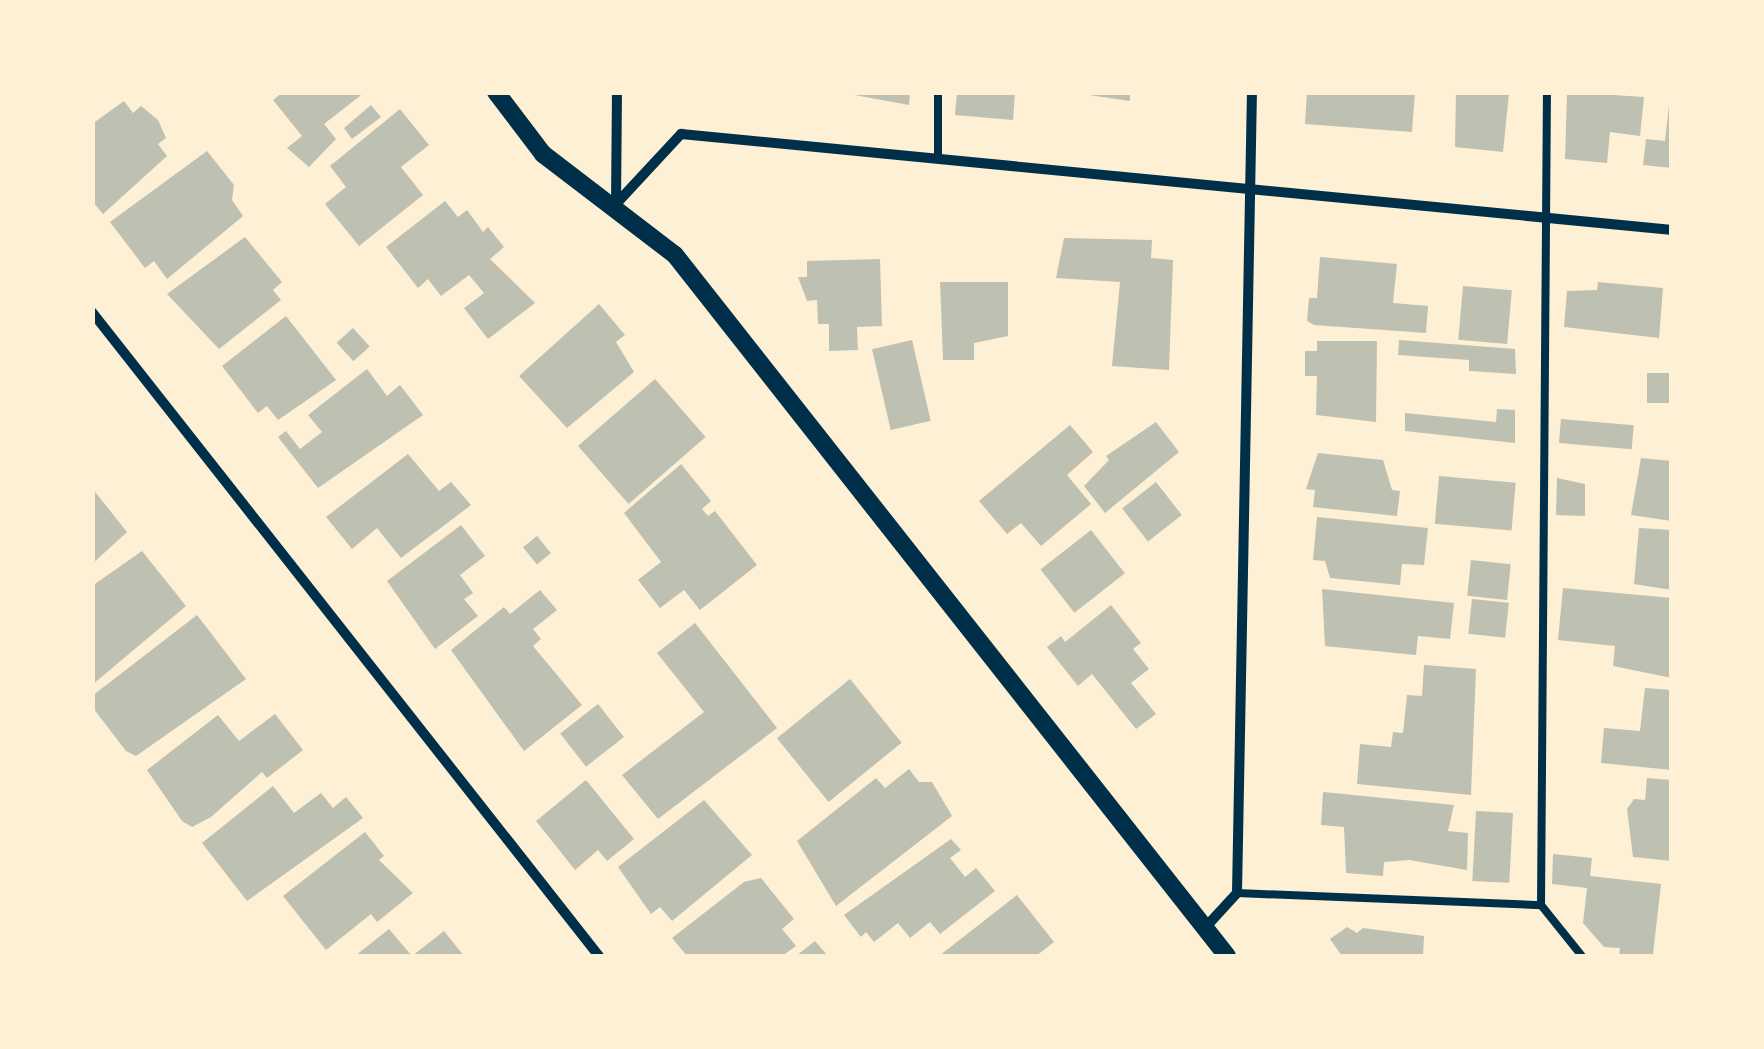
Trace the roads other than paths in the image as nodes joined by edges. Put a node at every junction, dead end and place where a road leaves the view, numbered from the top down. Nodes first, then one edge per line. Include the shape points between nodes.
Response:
1 (496, 92) edge
2 (617, 92) edge
3 (938, 92) edge
4 (1252, 92) edge
5 (1547, 92) edge
6 (938, 159) junction
7 (1251, 189) junction
8 (616, 204) junction
9 (1546, 218) junction
10 (1672, 230) edge
11 (92, 312) edge
12 (1237, 894) junction
13 (1541, 905) junction
14 (1204, 928) junction
15 (599, 956) edge
16 (1227, 956) edge
17 (1582, 956) edge

1 - 8 street via 543,154
2 - 8 street
3 - 6 lane
4 - 7 street
5 - 9 lane
6 - 7 street
6 - 8 street via 682,134
7 - 9 street
7 - 12 street
8 - 14 street via 675,255
9 - 10 street
9 - 13 lane
11 - 15 street
12 - 13 lane
12 - 14 street
13 - 17 lane
14 - 16 street

